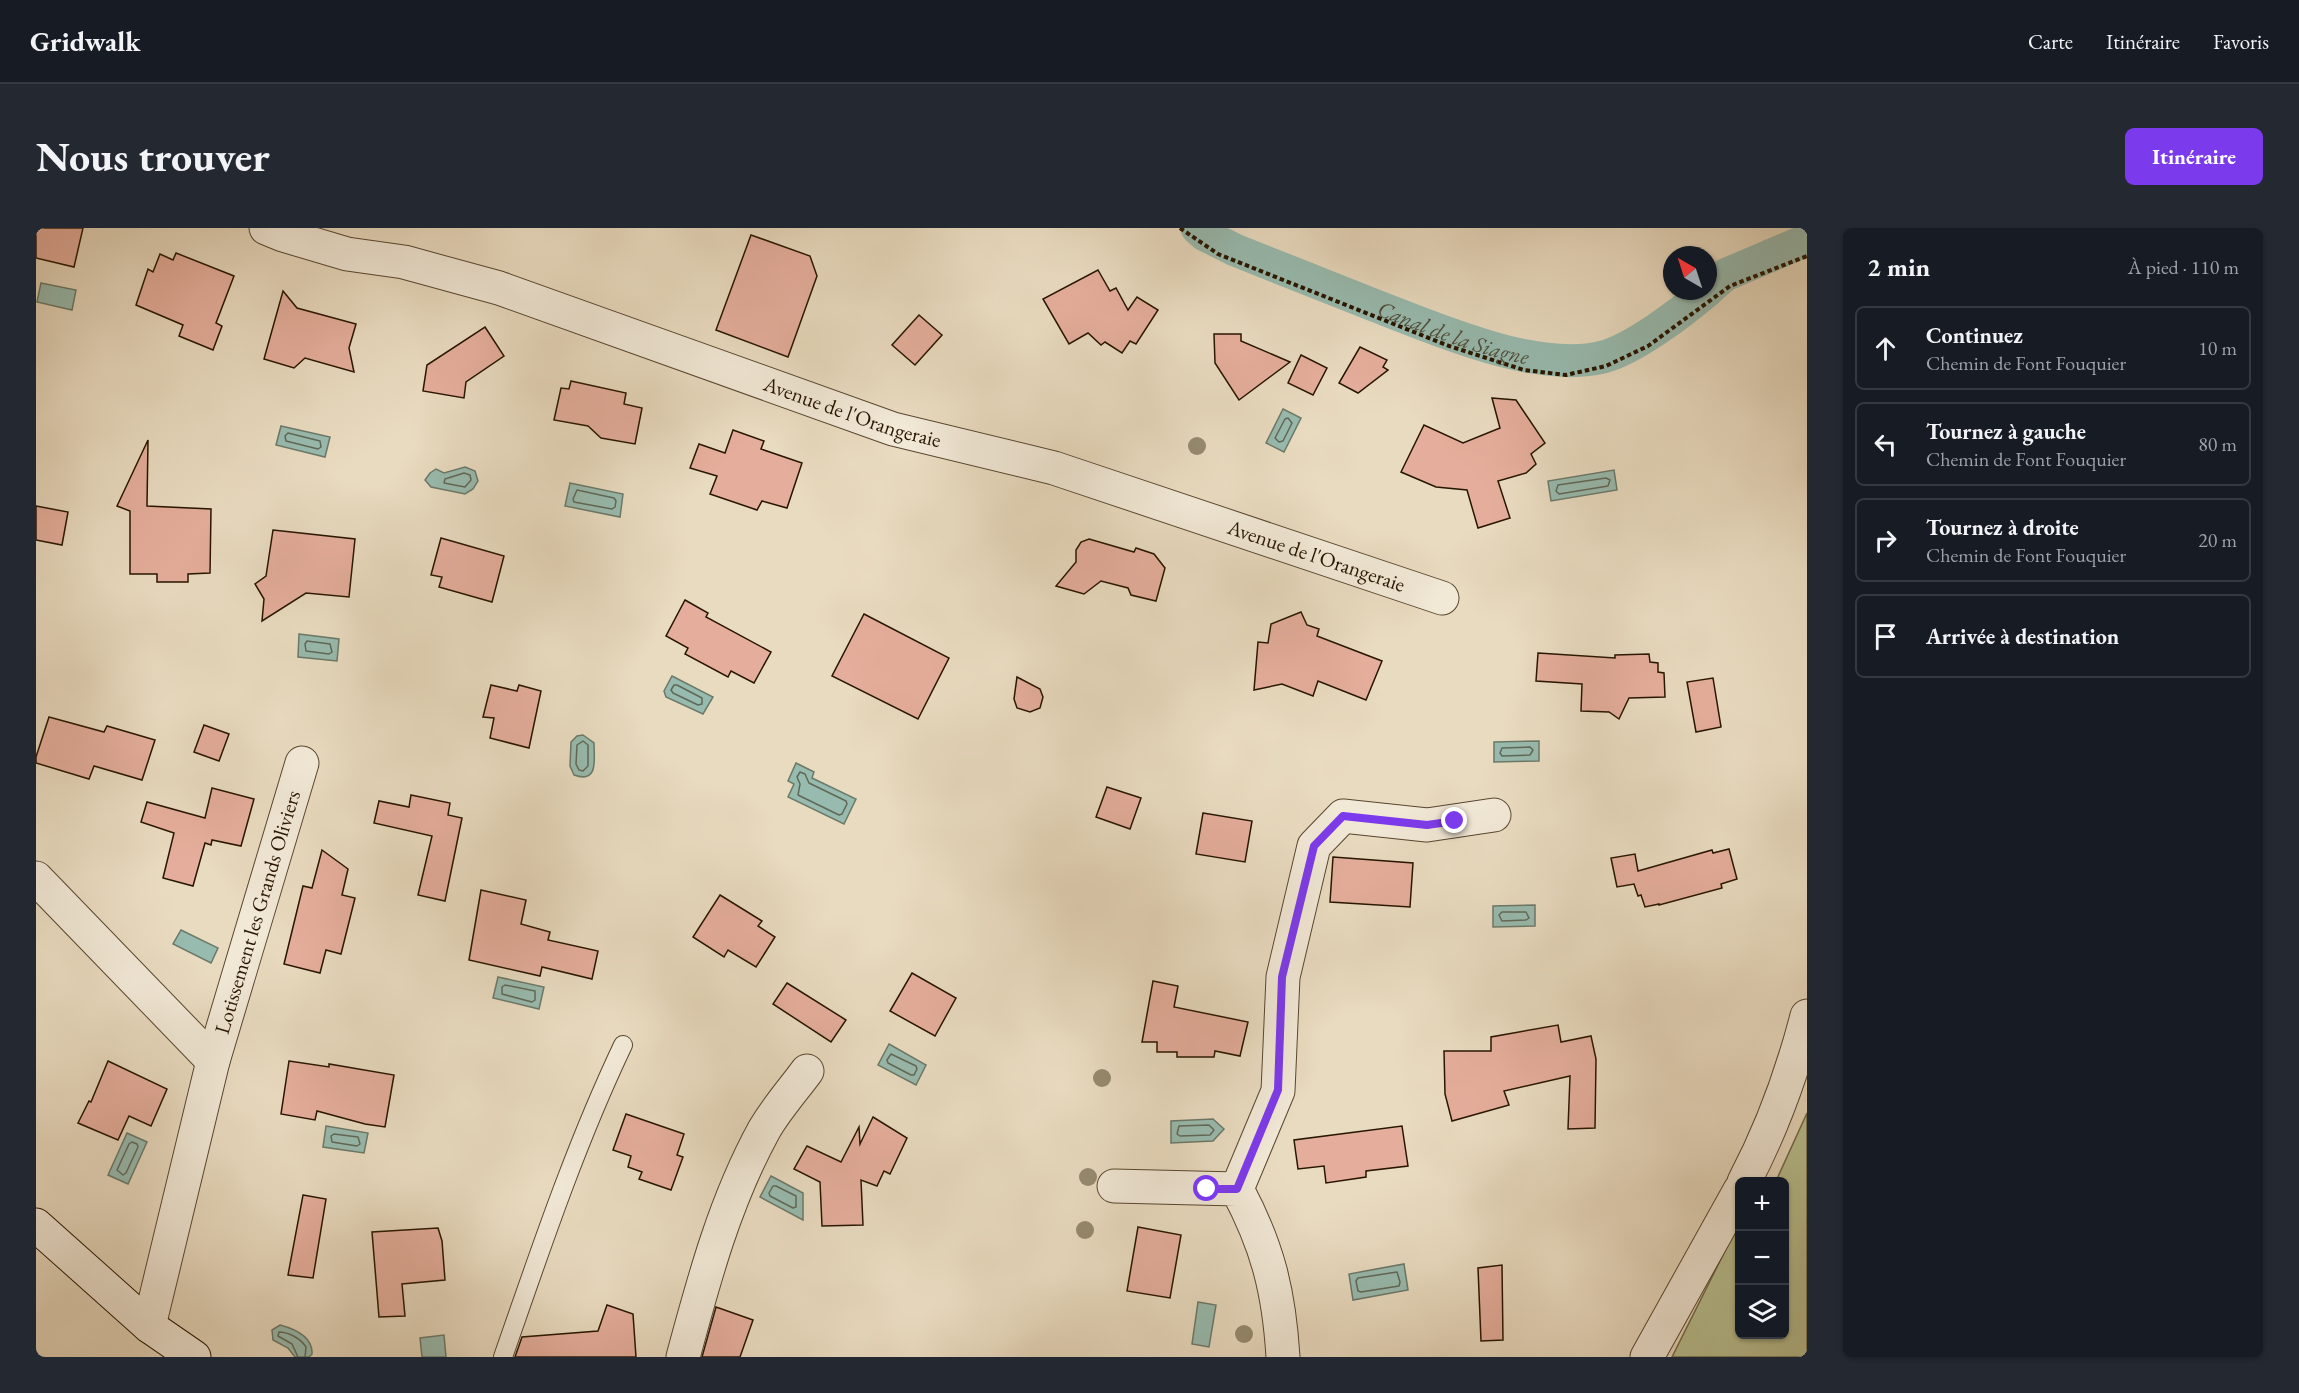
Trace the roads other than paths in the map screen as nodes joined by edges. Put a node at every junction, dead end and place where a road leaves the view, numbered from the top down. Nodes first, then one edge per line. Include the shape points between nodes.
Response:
1 (266, 228) edge
2 (1442, 598) dead end
3 (302, 763) dead end
4 (1494, 815) dead end
5 (36, 878) edge
6 (1807, 1016) edge
7 (623, 1045) dead end
8 (213, 1061) junction
9 (807, 1071) dead end
10 (1747, 1177) edge
11 (1114, 1186) dead end
12 (1237, 1189) junction
13 (1735, 1199) edge
14 (36, 1225) edge
15 (149, 1326) junction
16 (194, 1357) edge
17 (503, 1357) edge
18 (683, 1357) edge
19 (1283, 1357) edge
20 (1647, 1357) edge

1 - 2 street, Avenue de l'Orangeraie via 347,254 404,261 499,288 893,429 1054,468
3 - 8 street, Lotissement les Grands Oliviers
4 - 12 street via 1427,825 1343,816 1314,846 1282,977 1278,1090
5 - 8 street, Lotissement les Grands Oliviers
6 - 10 street via 1795,1064
7 - 17 lane via 567,1175
8 - 15 street, Lotissement les Grands Oliviers
9 - 18 street via 765,1127 740,1177 722,1222
11 - 12 street
12 - 19 street via 1273,1273
13 - 20 street
14 - 15 street
15 - 16 street

